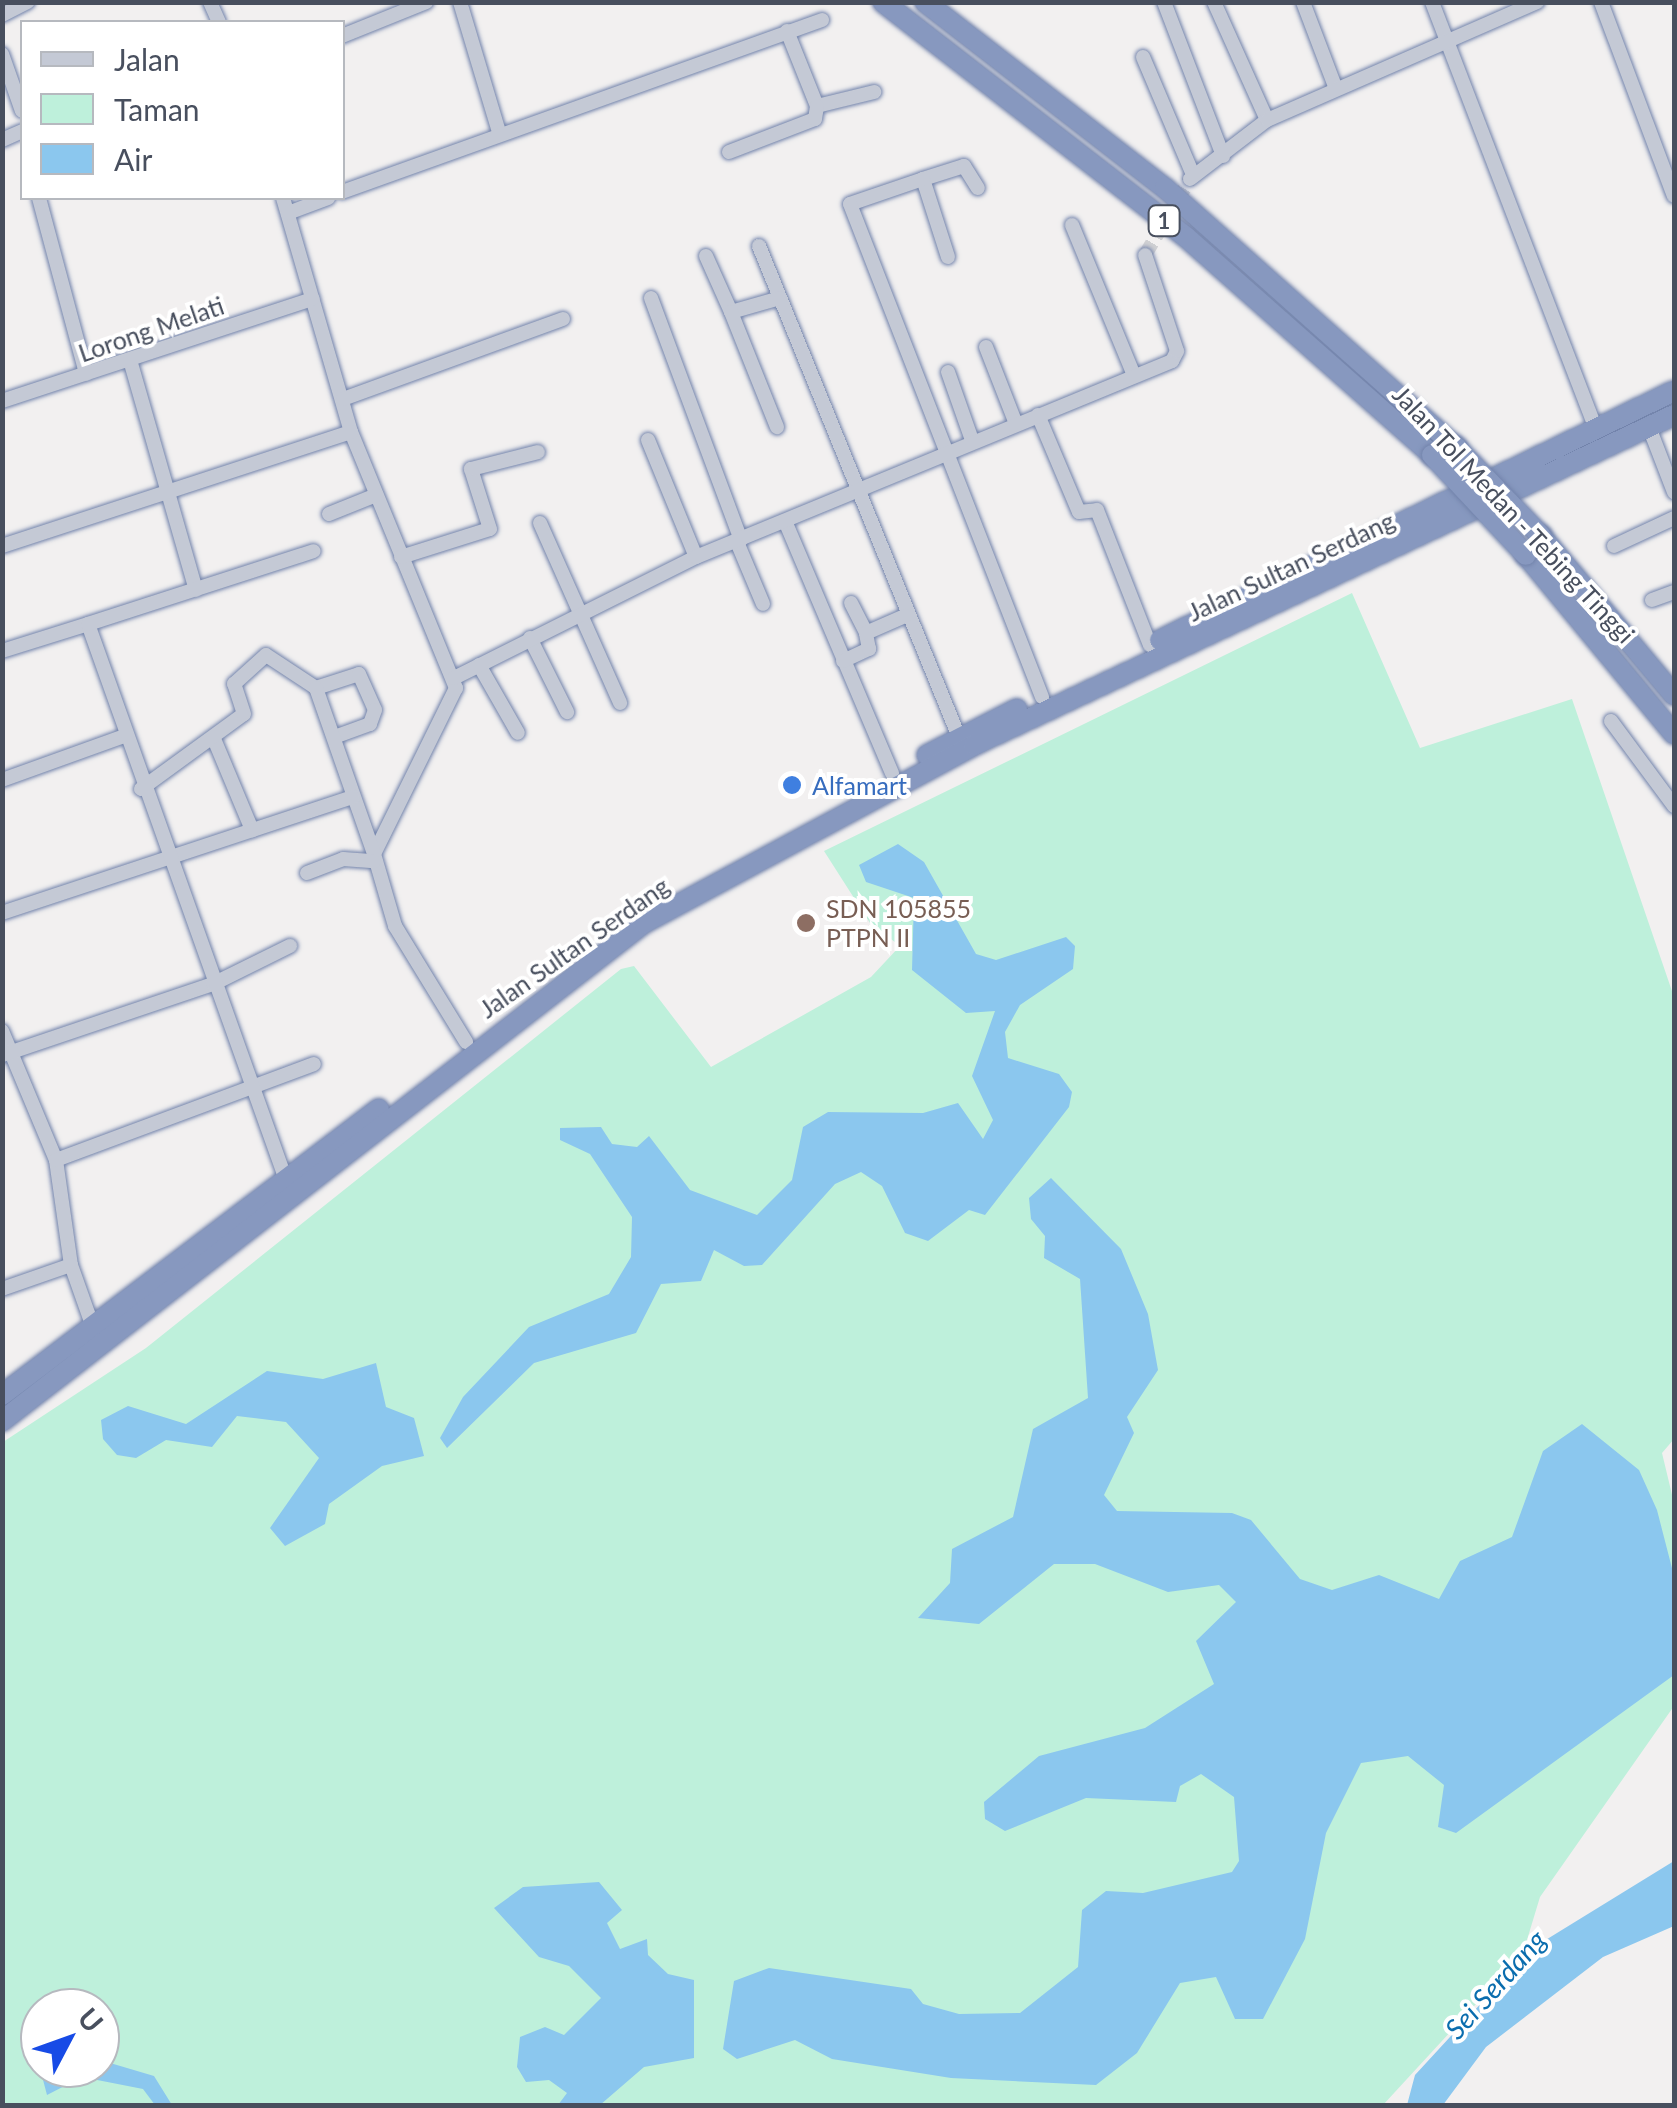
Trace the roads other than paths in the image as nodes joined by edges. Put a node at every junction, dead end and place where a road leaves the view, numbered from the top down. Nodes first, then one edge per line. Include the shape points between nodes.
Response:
1 (28, 2) edge
2 (379, 2) edge
3 (426, 2) edge
4 (460, 2) edge
5 (883, 2) edge
6 (925, 2) edge
7 (1164, 2) edge
8 (1214, 2) edge
9 (1303, 2) edge
10 (1432, 2) edge
11 (1537, 2) edge
12 (1601, 2) edge
13 (2, 15) edge
14 (384, 18) junction
15 (822, 20) dead end
16 (787, 31) junction
17 (345, 35) edge
18 (1446, 42) junction
19 (2, 54) edge
20 (1143, 57) dead end
21 (1336, 90) junction
22 (874, 92) dead end
23 (20, 105) edge
24 (818, 106) junction
25 (1267, 120) junction
26 (499, 132) junction
27 (729, 152) dead end
28 (1223, 156) junction
29 (923, 180) junction
30 (978, 188) dead end
31 (345, 191) edge
32 (1674, 196) edge
33 (40, 200) edge
34 (283, 200) edge
35 (323, 200) edge
36 (288, 213) junction
37 (1072, 225) dead end
38 (759, 246) dead end
39 (1145, 255) dead end
40 (706, 256) dead end
41 (948, 257) dead end
42 (651, 298) dead end
43 (780, 298) junction
44 (313, 299) junction
45 (731, 312) junction
46 (563, 319) dead end
47 (986, 347) dead end
48 (130, 360) junction
49 (948, 372) dead end
50 (1133, 373) junction
51 (86, 374) junction
52 (1674, 391) edge
53 (343, 399) junction
54 (2, 401) edge
55 (1038, 415) junction
56 (1674, 415) edge
57 (1016, 424) junction
58 (777, 426) dead end
59 (1595, 426) junction
60 (1649, 427) junction
61 (351, 432) junction
62 (648, 440) dead end
63 (972, 440) junction
64 (940, 451) junction
65 (538, 452) dead end
66 (858, 490) junction
67 (1674, 492) edge
68 (168, 495) junction
69 (376, 495) junction
70 (329, 514) dead end
71 (1674, 518) edge
72 (785, 521) junction
73 (540, 522) dead end
74 (739, 541) junction
75 (2, 546) edge
76 (1614, 546) dead end
77 (314, 552) dead end
78 (401, 557) junction
79 (696, 557) junction
80 (1322, 569) junction
81 (196, 590) junction
82 (1674, 592) edge
83 (1652, 600) dead end
84 (851, 603) dead end
85 (763, 604) dead end
86 (581, 615) junction
87 (905, 616) junction
88 (88, 624) junction
89 (866, 633) junction
90 (530, 638) junction
91 (1150, 645) junction
92 (2, 651) edge
93 (843, 660) junction
94 (480, 665) junction
95 (454, 678) junction
96 (316, 688) junction
97 (1674, 695) edge
98 (1042, 697) junction
99 (620, 703) dead end
100 (567, 712) dead end
101 (1611, 721) dead end
102 (518, 733) dead end
103 (1674, 734) edge
104 (124, 736) junction
105 (334, 737) junction
106 (959, 737) junction
107 (214, 739) junction
108 (892, 773) junction
109 (2, 780) edge
110 (141, 789) junction
111 (352, 797) junction
112 (1674, 806) edge
113 (252, 830) junction
114 (374, 858) junction
115 (167, 860) junction
116 (307, 873) dead end
117 (2, 913) edge
118 (290, 946) dead end
119 (213, 984) junction
120 (2, 1031) edge
121 (466, 1042) junction
122 (6, 1053) edge
123 (314, 1064) dead end
124 (248, 1091) junction
125 (56, 1160) junction
126 (286, 1180) junction
127 (71, 1265) junction
128 (2, 1290) edge
129 (100, 1338) junction
130 (2, 1395) edge
131 (2, 1421) edge

1 - 13 street
2 - 14 street
3 - 14 street
4 - 26 street
5 - 103 highway, Jalan Tol Medan - Tebing Tinggi / 1, bridge via 1186,238 1432,455 1526,555
6 - 97 highway, Jalan Tol Medan - Tebing Tinggi / 1, bridge via 1166,188 1456,447 1541,536
7 - 28 street
8 - 25 street
9 - 21 street
10 - 18 street
11 - 18 street
12 - 32 street
14 - 17 street
15 - 16 street
16 - 24 street
16 - 26 street
18 - 21 street
18 - 59 street
19 - 23 street
20 - 28 street via 1191,178
21 - 25 street
22 - 24 street
24 - 27 street via 815,119
25 - 28 street
26 - 31 street
29 - 30 street via 964,166
29 - 41 street
29 - 64 street via 850,204
33 - 51 street
34 - 36 street
35 - 36 street
36 - 44 street
37 - 50 street
38 - 43 street
39 - 50 street via 1177,356
40 - 45 street
42 - 74 street
43 - 45 street
43 - 66 street
44 - 48 street, Lorong Melati
44 - 53 street
45 - 58 street
46 - 53 street
47 - 57 street
48 - 51 street, Lorong Melati
48 - 68 street
49 - 63 street
50 - 55 street
51 - 54 street, Lorong Melati
52 - 59 highway, Jalan Sultan Serdang
53 - 61 street
55 - 57 street
55 - 91 street via 1079,512 1098,510
56 - 60 highway, Jalan Sultan Serdang
57 - 63 street
59 - 80 highway, Jalan Sultan Serdang
60 - 67 street
60 - 80 highway, Jalan Sultan Serdang
61 - 68 street
61 - 69 street
62 - 79 street
63 - 64 street
64 - 66 street
64 - 98 street
65 - 78 street via 472,469 490,529
66 - 72 street
66 - 87 street
68 - 75 street
68 - 81 street
69 - 70 street
69 - 78 street
71 - 76 street
72 - 74 street
72 - 93 street
73 - 86 street
74 - 79 street
74 - 85 street
77 - 81 street
78 - 95 street
79 - 86 street
80 - 91 highway, Jalan Sultan Serdang
80 - 129 highway, Jalan Sultan Serdang via 974,745 644,923
81 - 88 street
82 - 83 street
84 - 89 street
86 - 90 street
86 - 99 street
87 - 89 street
87 - 106 street
88 - 92 street
88 - 104 street
89 - 93 street via 870,649
90 - 94 street
90 - 100 street
91 - 98 highway, Jalan Sultan Serdang
93 - 108 street
94 - 95 street
94 - 102 street
95 - 114 street via 450,705
96 - 105 street
96 - 105 street via 359,674 374,710 370,724
96 - 107 street via 288,664 260,655 234,684 244,714
98 - 106 highway, Jalan Sultan Serdang
101 - 112 street
104 - 109 street
104 - 110 street
105 - 111 street
106 - 108 highway, Jalan Sultan Serdang
107 - 110 street
107 - 113 street
108 - 121 highway, Jalan Sultan Serdang via 626,921
110 - 115 street
111 - 113 street
111 - 114 street
113 - 115 street
114 - 116 street via 343,859
114 - 121 street via 395,926
115 - 117 street
115 - 119 street
118 - 119 street
119 - 122 street
119 - 124 street
120 - 122 street
121 - 126 highway, Jalan Sultan Serdang
122 - 125 street
123 - 124 street
124 - 125 street
124 - 126 street
125 - 127 street
126 - 129 highway, Jalan Sultan Serdang
127 - 128 street
127 - 129 street
129 - 130 highway, Jalan Sultan Serdang
129 - 131 highway, Jalan Sultan Serdang

